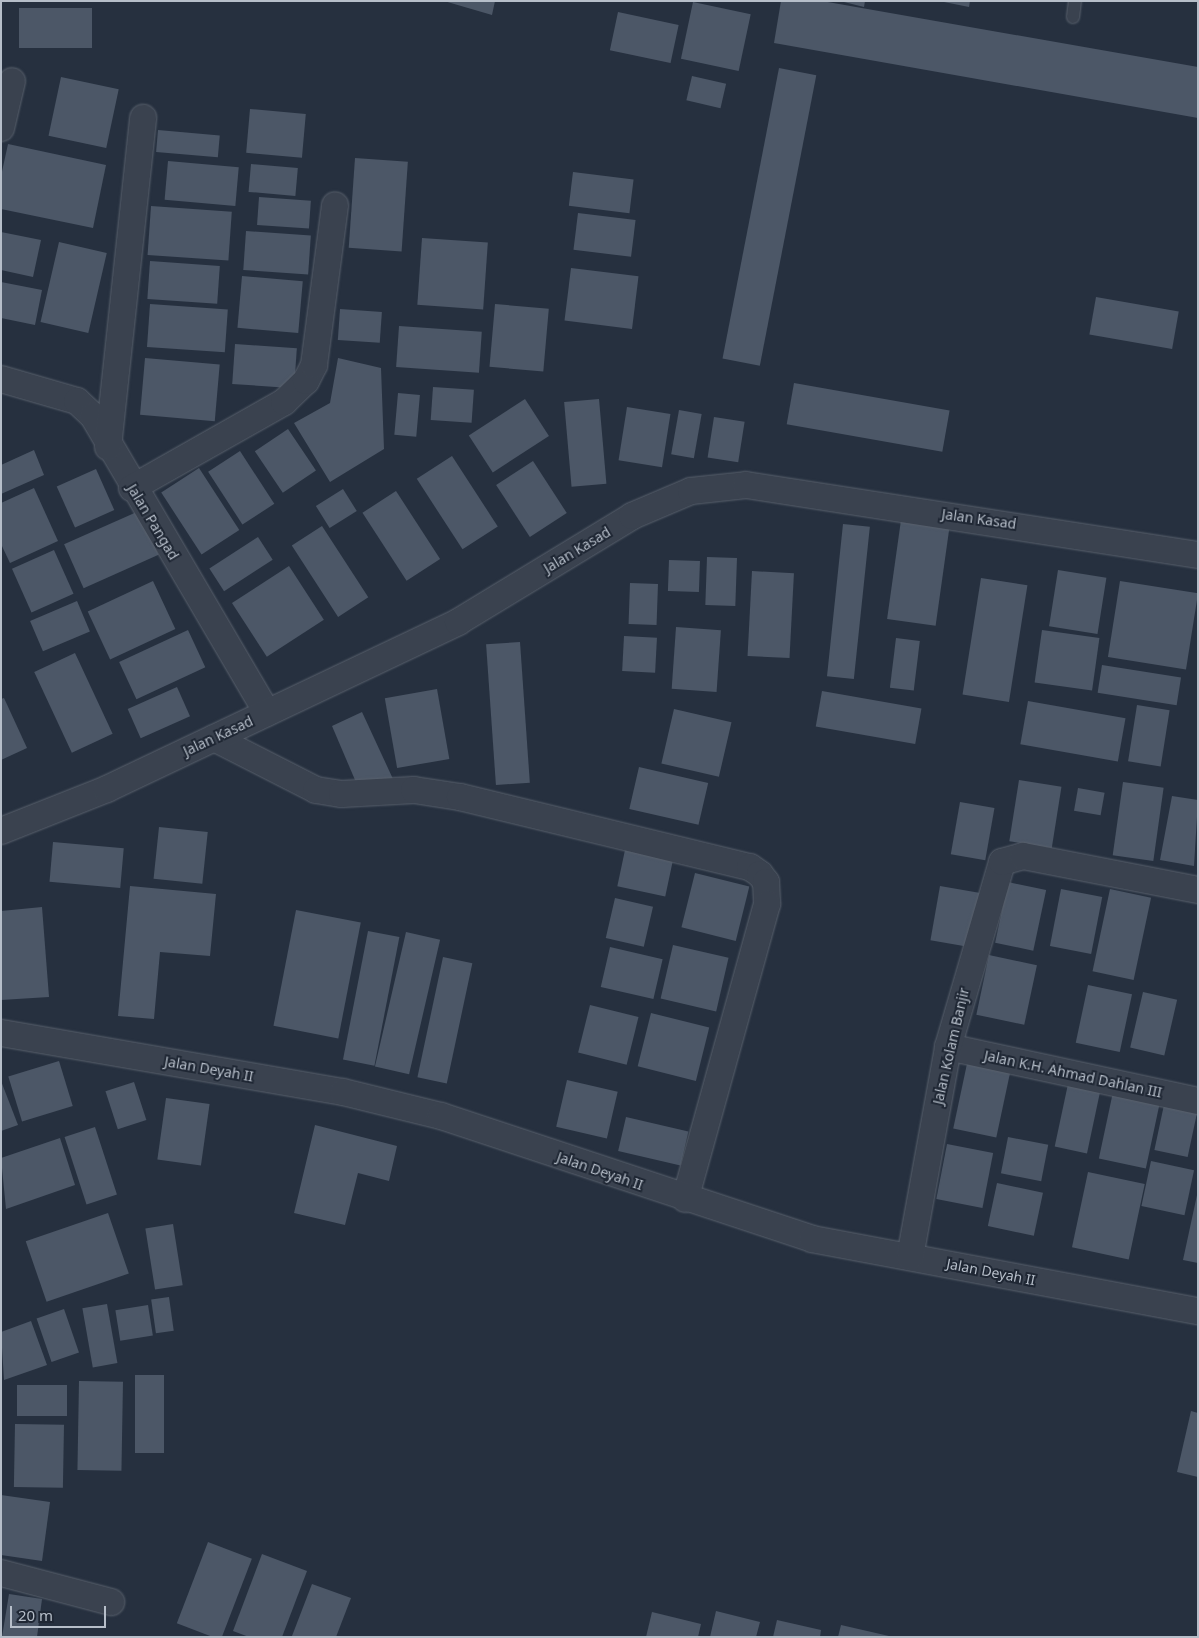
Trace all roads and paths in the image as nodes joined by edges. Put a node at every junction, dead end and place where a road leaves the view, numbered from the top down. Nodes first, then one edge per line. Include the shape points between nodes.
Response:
1 (1075, 1) edge
2 (1072, 17) dead end
3 (12, 81) dead end
4 (143, 118) dead end
5 (1, 128) edge
6 (335, 205) dead end
7 (1, 379) edge
8 (108, 447) junction
9 (132, 488) junction
10 (1198, 555) edge
11 (266, 713) junction
12 (214, 738) junction
13 (1, 831) edge
14 (1198, 890) edge
15 (1, 1033) edge
16 (948, 1047) junction
17 (1198, 1101) edge
18 (685, 1199) junction
19 (910, 1257) junction
20 (1198, 1311) edge
21 (1, 1573) edge
22 (111, 1602) dead end

1 - 2 lane
3 - 5 street
4 - 8 street
6 - 9 street via 314,365 306,381 284,402
7 - 8 street, Jalan Pangad via 77,401 93,416
8 - 9 street, Jalan Pangad
9 - 11 street, Jalan Pangad
10 - 11 street, Jalan Kasad via 746,485 691,491 632,516 458,622
11 - 12 street, Jalan Kasad
12 - 13 street, Jalan Kasad via 107,789
12 - 18 street via 316,790 342,794 414,790 460,797 750,867 760,874 766,882 766,904
14 - 16 street, Jalan Kolam Banjir via 1010,856 995,875
15 - 18 street, Jalan Deyah II via 343,1092 440,1116
16 - 17 street, Jalan K.H. Ahmad Dahlan III
16 - 19 street, Jalan Kolam Banjir
18 - 19 street, Jalan Deyah II via 812,1239
19 - 20 street, Jalan Deyah II
21 - 22 street

